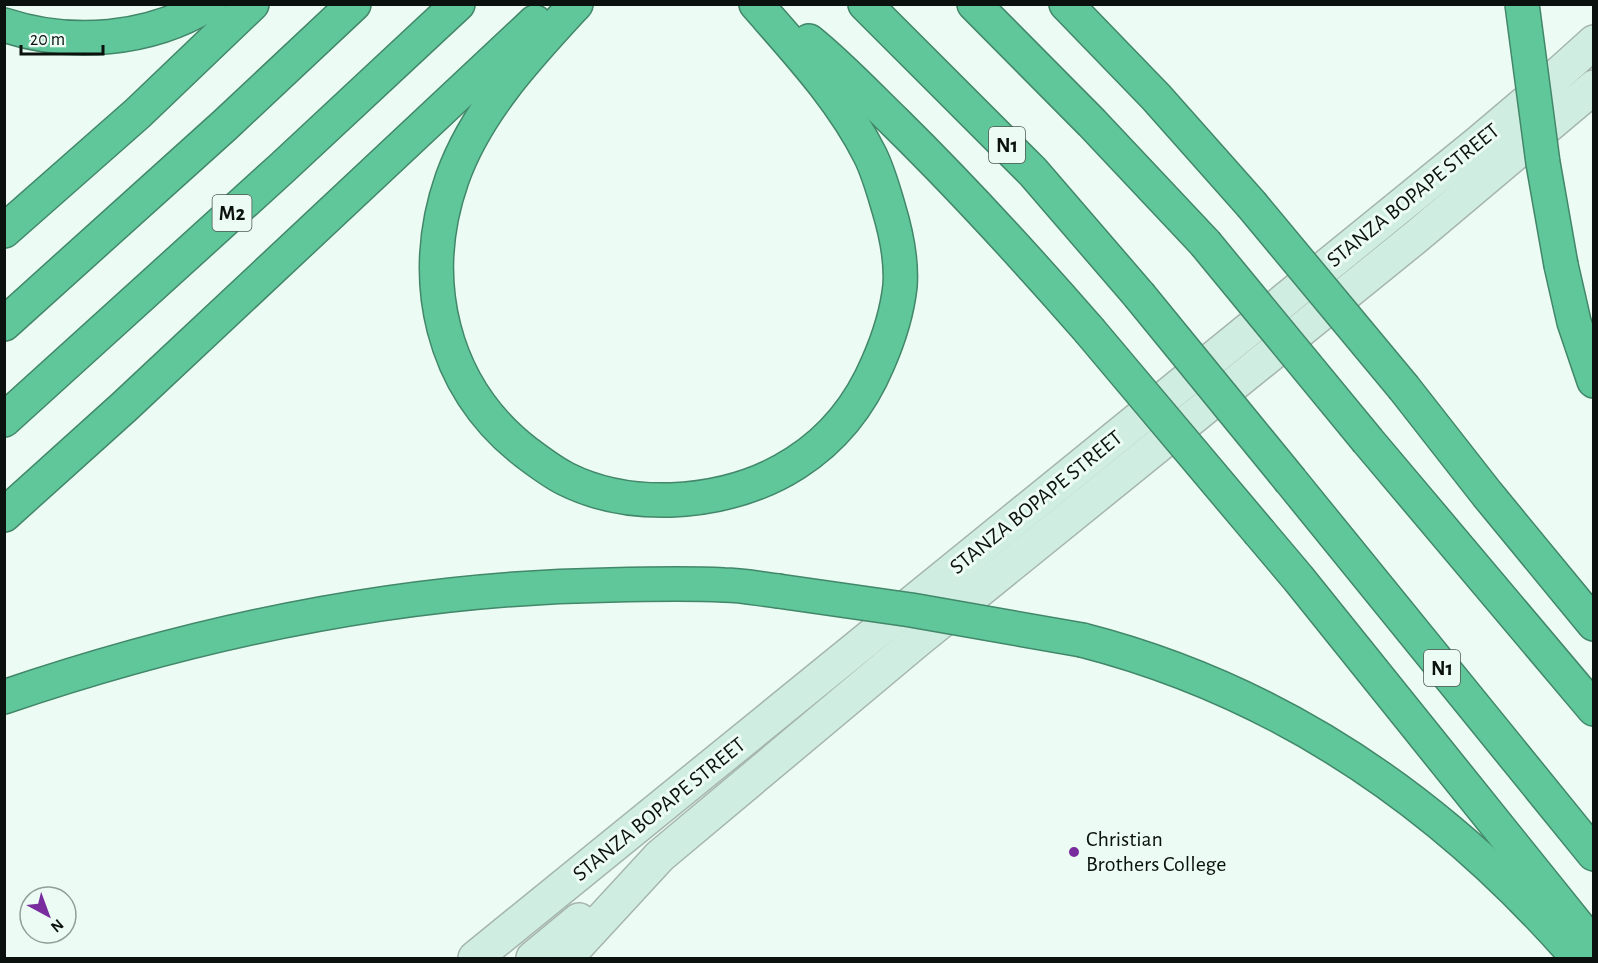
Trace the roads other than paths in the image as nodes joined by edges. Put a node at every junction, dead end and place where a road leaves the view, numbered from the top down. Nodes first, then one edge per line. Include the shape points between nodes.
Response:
1 (208, 4) edge
2 (252, 4) edge
3 (354, 4) edge
4 (458, 4) edge
5 (554, 4) edge
6 (576, 4) edge
7 (756, 4) edge
8 (764, 4) edge
9 (865, 4) edge
10 (974, 4) edge
11 (1066, 4) edge
12 (1522, 4) edge
13 (4, 25) edge
14 (1593, 42) edge
15 (1593, 87) edge
16 (4, 231) edge
17 (4, 324) edge
18 (1593, 381) edge
19 (4, 420) edge
20 (4, 515) edge
21 (1593, 624) edge
22 (4, 697) edge
23 (1593, 709) edge
24 (1593, 854) edge
25 (660, 856) junction
26 (1593, 945) edge
27 (475, 958) edge
28 (533, 958) edge
29 (566, 958) edge
30 (1578, 958) edge

1 - 13 highway via 194,14 165,24 101,38 43,35
2 - 16 highway via 138,113
3 - 17 highway
4 - 19 highway, M2
5 - 20 highway
6 - 7 highway via 494,99 461,159 443,209 438,237 438,304 444,335 471,394 514,443 567,480 626,497 652,500 744,489 808,454 839,428 859,402 886,344 895,314 900,285 897,241 870,155 825,86
8 - 26 highway, bridge via 824,54 926,153 1038,272 1298,578
9 - 24 highway, N1, bridge via 1033,172 1139,295
10 - 23 highway, bridge via 1205,243
11 - 21 highway, bridge via 1251,204
12 - 18 highway, bridge via 1561,265
14 - 27 main road, STANZA BOPAPE STREET via 1478,143
15 - 25 main road, STANZA BOPAPE STREET via 1417,236 918,640
22 - 30 highway, bridge via 176,645 288,618 494,590 567,585 726,585 911,610 1082,640 1157,662 1241,696 1313,734 1426,813 1524,900
25 - 28 main road
25 - 29 main road, STANZA BOPAPE STREET

